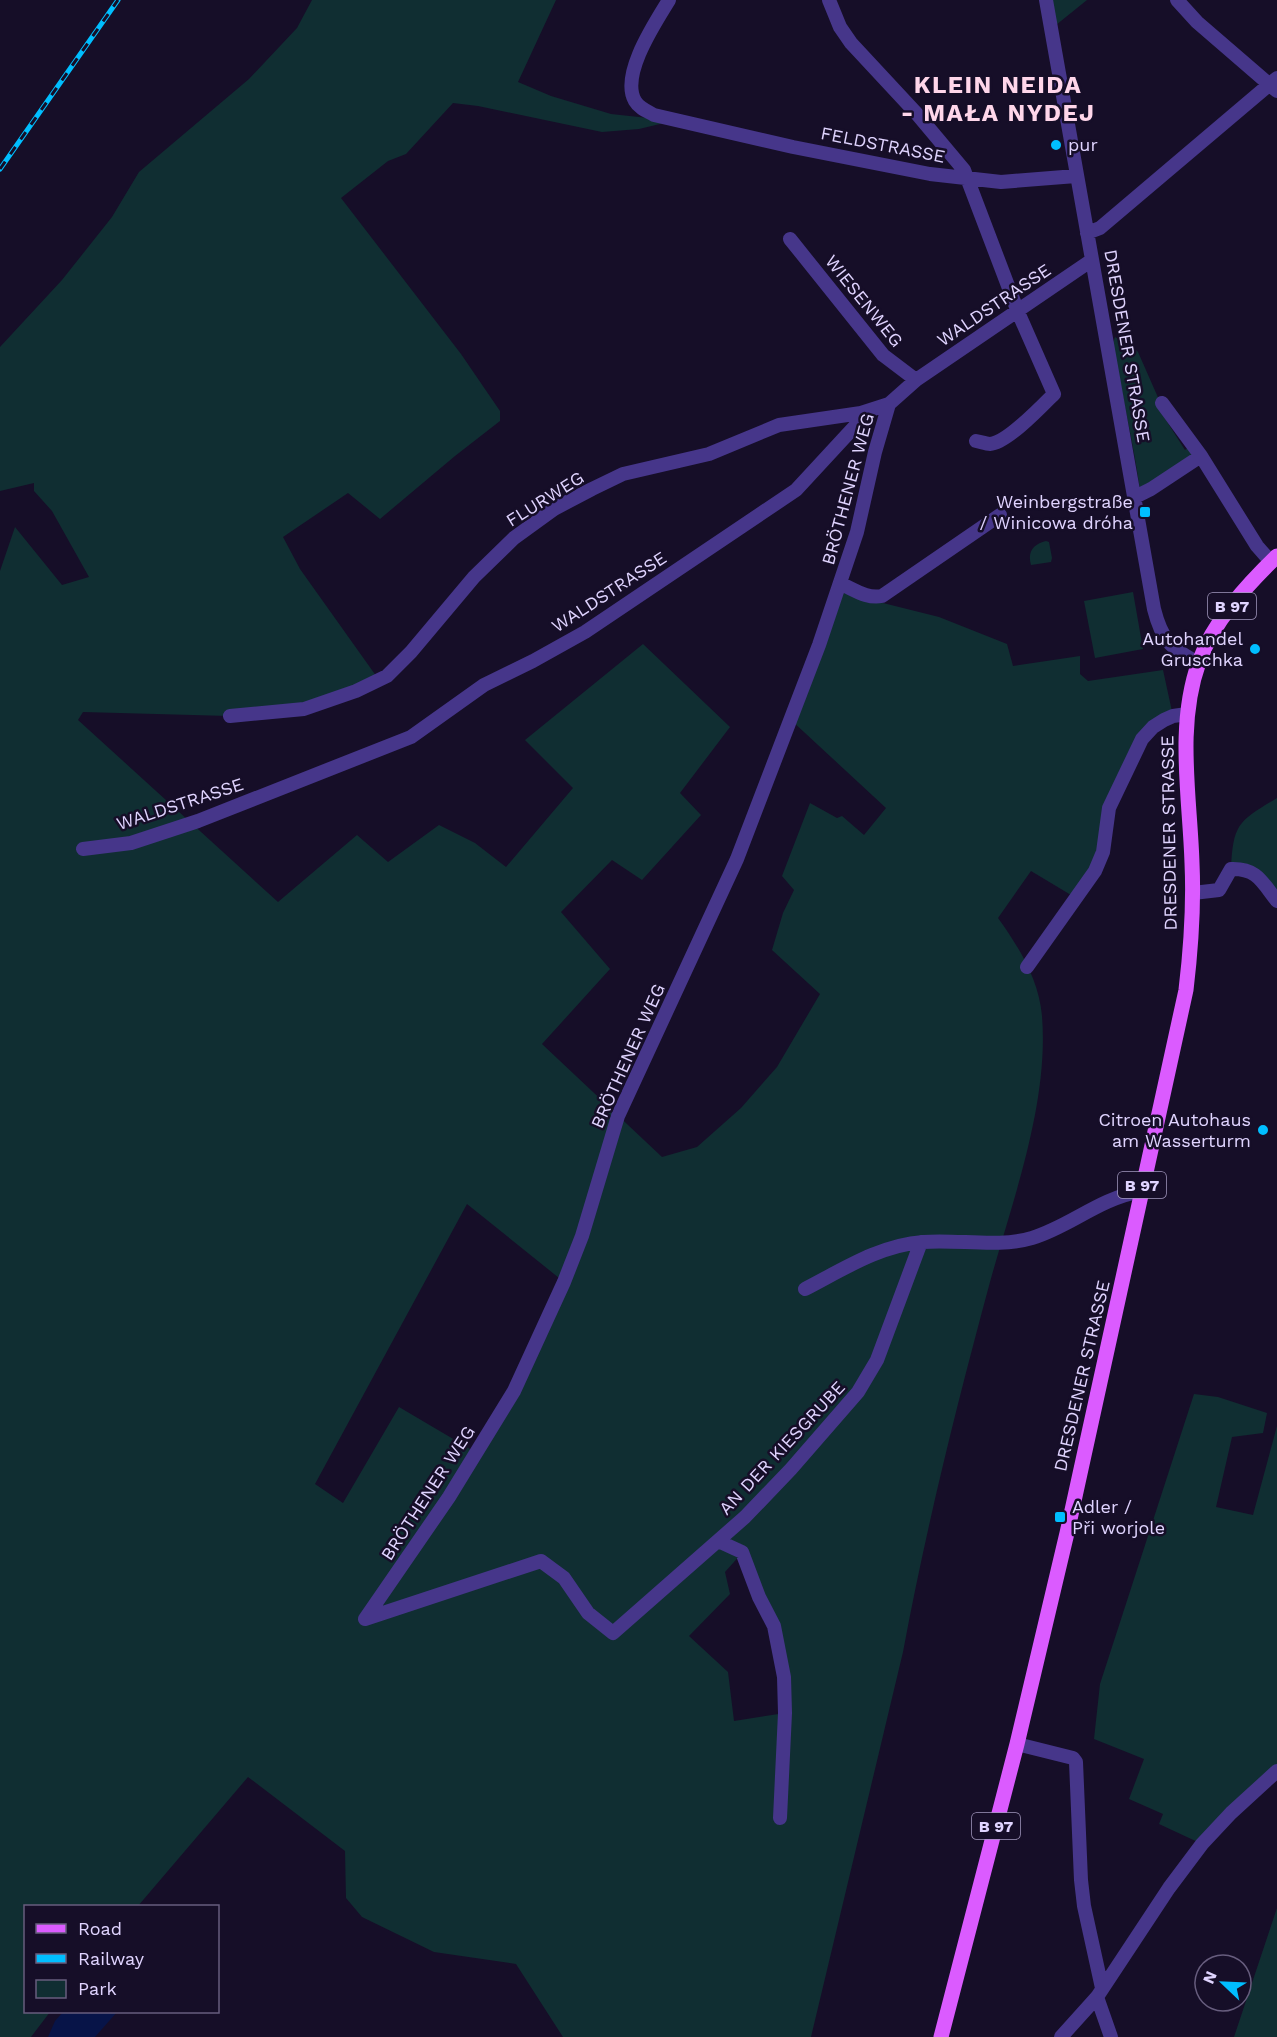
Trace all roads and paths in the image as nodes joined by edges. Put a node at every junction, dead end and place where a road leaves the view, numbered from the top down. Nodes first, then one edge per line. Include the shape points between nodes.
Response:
1 (669, 0) edge
2 (829, 0) edge
3 (1046, 0) edge
4 (1177, 0) edge
5 (1275, 84) edge
6 (1076, 176) junction
7 (968, 179) junction
8 (1088, 233) junction
9 (790, 239) dead end
10 (1092, 260) junction
11 (1018, 312) junction
12 (916, 380) junction
13 (1162, 403) dead end
14 (889, 404) junction
15 (861, 413) junction
16 (976, 441) dead end
17 (1201, 456) junction
18 (1135, 497) junction
19 (1000, 515) dead end
20 (1274, 559) edge
21 (842, 584) junction
22 (1198, 663) junction
23 (1187, 714) junction
24 (230, 716) dead end
25 (83, 849) dead end
26 (1193, 893) junction
27 (1277, 901) edge
28 (1027, 968) dead end
29 (1141, 1191) junction
30 (921, 1242) junction
31 (805, 1289) dead end
32 (718, 1541) junction
33 (365, 1619) joint
34 (1017, 1744) junction
35 (1277, 1771) edge
36 (780, 1818) dead end
37 (1100, 1993) junction
38 (941, 2037) edge
39 (1061, 2037) edge
40 (1111, 2037) edge

1 - 7 street, FELDSTRASSE via 636,63 631,84 634,99 641,107 661,118
2 - 7 street via 851,43 960,163
3 - 6 street, DRESDENER STRASSE
4 - 5 street via 1197,22
5 - 8 street via 1100,228
6 - 7 street, FELDSTRASSE via 1001,182
6 - 8 street, DRESDENER STRASSE
7 - 11 street
8 - 10 street, DRESDENER STRASSE
9 - 12 street, WIESENWEG via 883,355
10 - 11 street, WALDSTRASSE
10 - 18 street, DRESDENER STRASSE
11 - 12 street, WALDSTRASSE
11 - 16 street via 1054,394 1002,439 992,444
12 - 14 street, WALDSTRASSE
13 - 17 street
14 - 15 street, WALDSTRASSE
14 - 21 street, BRÖTHENER WEG
15 - 24 street, FLURWEG via 779,425 709,454 623,474 591,489 514,538 474,577 387,676 356,692 304,709
15 - 25 street, WALDSTRASSE via 857,424 796,490 585,632 484,684 411,737 198,821 131,843
17 - 18 street
17 - 20 street via 1257,546
18 - 22 street, DRESDENER STRASSE via 1161,633 1177,652
19 - 21 street, BRÖTHENER WEG via 882,596 862,595
20 - 22 main road, B 97 via 1228,611
21 - 33 street, BRÖTHENER WEG via 737,859 618,1116 582,1236 514,1391 449,1497
22 - 23 main road, DRESDENER STRASSE / B 97
23 - 26 main road, DRESDENER STRASSE / B 97
23 - 28 street, DRESDENER STRASSE via 1164,720 1142,739 1109,808 1103,852 1095,871
26 - 27 street via 1219,890 1231,869 1244,869 1253,872
26 - 29 main road, DRESDENER STRASSE / B 97 via 1186,990
29 - 30 street via 1104,1202 1032,1238
29 - 34 main road, DRESDENER STRASSE / B 97
30 - 31 street via 877,1252
30 - 32 street, AN DER KIESGRUBE via 877,1360 858,1392 791,1469
32 - 33 street, AN DER KIESGRUBE via 613,1633 588,1613 564,1578 541,1561
32 - 36 street, AN DER KIESGRUBE via 742,1552 774,1626 785,1701
34 - 37 street via 1076,1762 1084,1906
34 - 38 main road, DRESDENER STRASSE / B 97
35 - 37 street via 1202,1844
37 - 39 street
37 - 40 street

